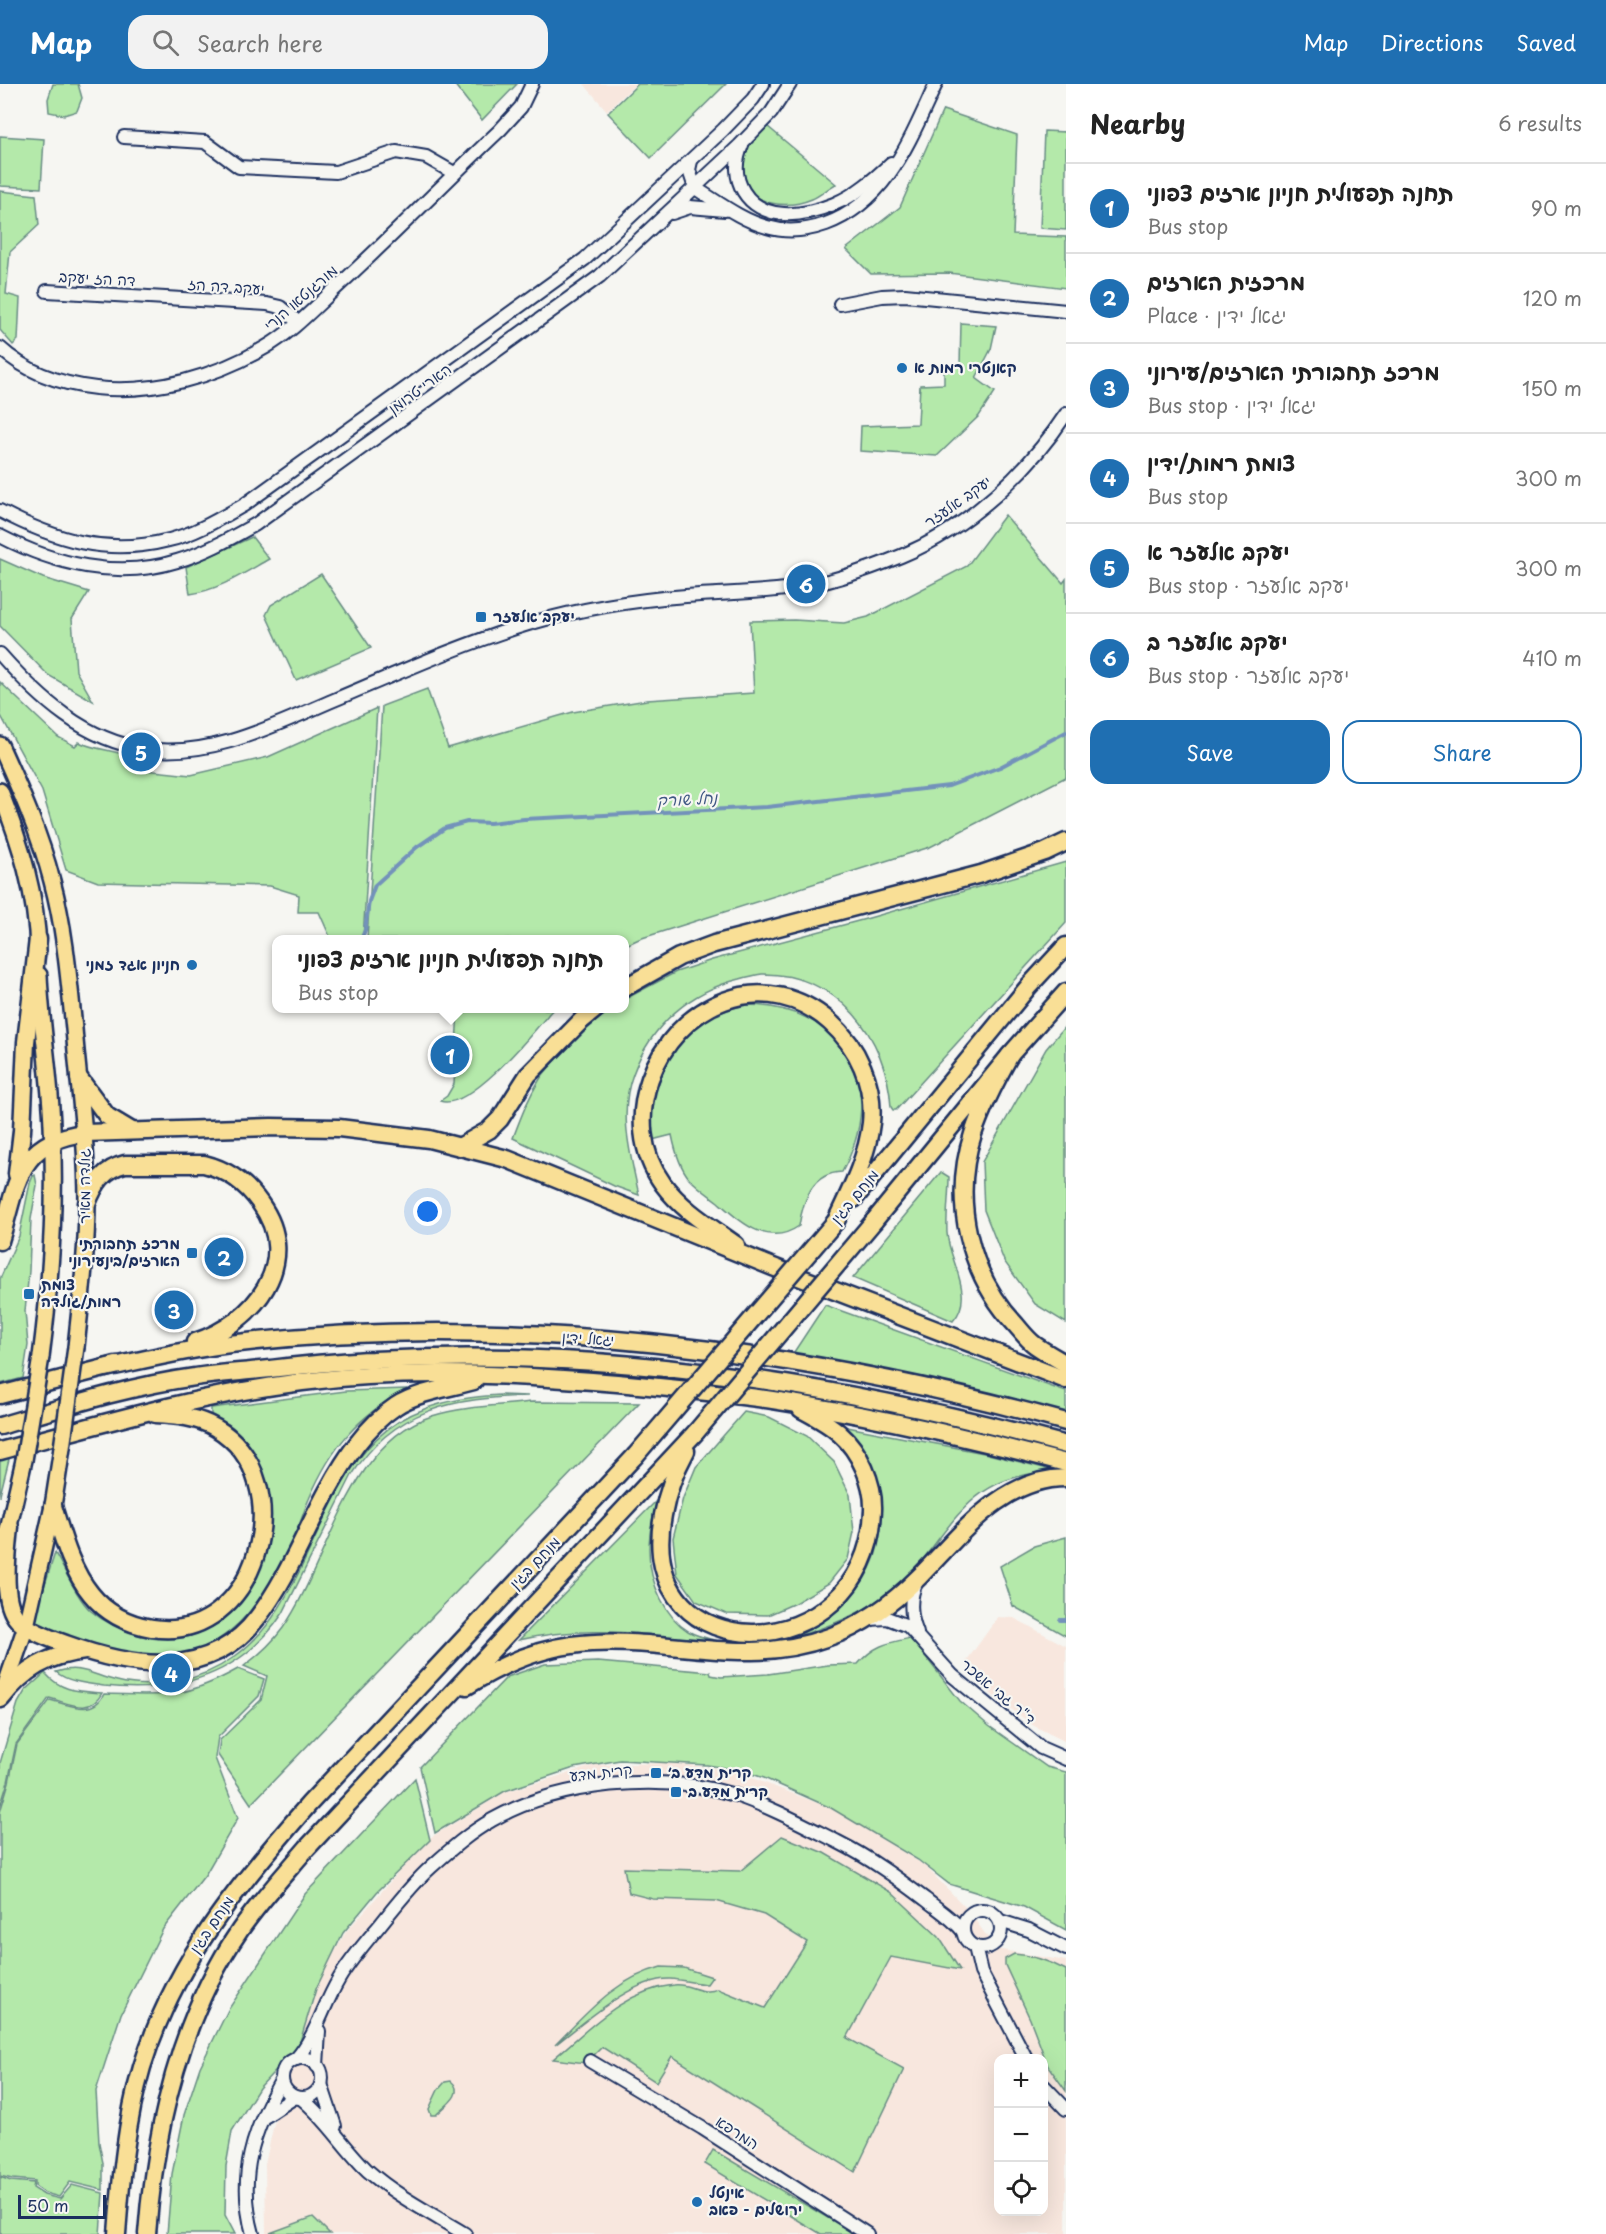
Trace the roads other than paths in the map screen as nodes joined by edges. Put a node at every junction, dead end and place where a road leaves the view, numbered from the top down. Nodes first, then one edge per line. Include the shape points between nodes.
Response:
1 (532, 84) edge
2 (763, 84) edge
3 (790, 84) edge
4 (936, 84) edge
5 (124, 137) dead end
6 (744, 140) junction
7 (905, 150) junction
8 (691, 160) junction
9 (454, 173) junction
10 (695, 188) junction
11 (668, 214) junction
12 (737, 214) junction
13 (46, 291) dead end
14 (146, 297) joint
15 (840, 304) dead end
16 (1066, 311) edge
17 (298, 322) junction
18 (0, 348) edge
19 (1066, 414) edge
20 (0, 511) edge
21 (0, 536) edge
22 (0, 654) edge
23 (0, 745) edge
24 (0, 791) edge
25 (1066, 842) edge
26 (38, 939) junction
27 (1066, 946) edge
28 (629, 985) edge
29 (1066, 992) edge
30 (590, 1013) edge
31 (1010, 1055) junction
32 (79, 1078) junction
33 (132, 1131) junction
34 (85, 1133) junction
35 (53, 1140) junction
36 (461, 1146) junction
37 (15, 1190) junction
38 (87, 1203) junction
39 (836, 1221) junction
40 (0, 1241) edge
41 (773, 1267) junction
42 (1066, 1364) edge
43 (105, 1368) junction
44 (495, 1376) junction
45 (1066, 1380) edge
46 (0, 1395) edge
47 (777, 1401) junction
48 (136, 1414) junction
49 (1066, 1422) edge
50 (0, 1426) edge
51 (1066, 1445) edge
52 (0, 1450) edge
53 (675, 1463) junction
54 (1066, 1463) edge
55 (1066, 1478) edge
56 (53, 1506) junction
57 (10, 1527) junction
58 (0, 1561) edge
59 (919, 1577) junction
60 (863, 1621) junction
61 (26, 1626) junction
62 (919, 1637) junction
63 (85, 1651) junction
64 (1, 1700) edge
65 (423, 1724) junction
66 (1066, 1759) edge
67 (946, 1913) junction
68 (968, 1917) junction
69 (1000, 1921) junction
70 (1024, 1928) junction
71 (963, 1931) junction
72 (1001, 1934) junction
73 (981, 1947) junction
74 (1066, 1949) edge
75 (323, 2013) junction
76 (1024, 2054) edge
77 (296, 2060) junction
78 (590, 2061) dead end
79 (317, 2066) junction
80 (282, 2079) junction
81 (321, 2084) junction
82 (1048, 2091) edge
83 (298, 2098) junction
84 (1066, 2109) edge
85 (263, 2119) junction
86 (340, 2138) junction
87 (117, 2234) edge
88 (147, 2234) edge
89 (253, 2234) edge
90 (465, 2234) edge
91 (867, 2234) edge

1 - 9 street, מורגנטאו הנרי via 521,107
2 - 8 street, הארי טרומן via 753,99
3 - 6 street, הארי טרומן via 771,113
4 - 7 street
5 - 9 street via 205,142 239,166 336,172 396,152 426,157
6 - 7 street via 736,166 742,192 767,211 782,214 814,210 847,198
6 - 10 street, הארי טרומן
7 - 12 street via 874,193 851,212 830,222 797,231 769,228
8 - 10 street via 689,170
8 - 20 street, הארי טרומן via 578,265 244,505 212,523 170,540 133,547 93,545 59,538
9 - 17 street, מורגנטאו הנרי
10 - 11 street, הארי טרומן
10 - 12 street
11 - 12 street via 690,207 719,208
11 - 21 street, הארי טרומן via 600,276 560,306 256,524 222,543 177,562 134,569 90,568 52,559
13 - 14 street, דה הז יעקב
14 - 17 street, יעקב דה הז via 267,304 280,308
15 - 16 street via 905,295
17 - 18 street, מורגנטאו הנרי via 268,346 212,373 139,388 113,390 67,383 24,366
19 - 22 street, יעקב אלעזר via 1048,441 1005,487 957,525 905,554 850,575 795,588 654,599 531,623 471,643 219,745 146,749 115,742 62,713
23 - 32 main road, גולדה מאיר via 29,811 52,881
24 - 26 main road, גולדה מאיר via 25,865
25 - 28 highway via 981,874 714,944 680,957
26 - 35 main road, גולדה מאיר
26 - 37 highway
27 - 39 highway, מנחם בגין
29 - 31 highway, מנחם בגין
30 - 36 highway via 528,1075 500,1119
31 - 42 highway via 972,1134 964,1173 964,1212 972,1253 986,1287 1034,1344
31 - 53 highway, מנחם בגין, bridge via 696,1432
32 - 33 highway via 107,1116
32 - 34 main road, גולדה מאיר
33 - 34 highway
33 - 36 highway via 339,1128 387,1132
34 - 35 highway
34 - 38 main road, גולדה מאיר
35 - 37 highway via 29,1160
35 - 57 main road, גולדה מאיר, bridge via 49,1297
36 - 41 highway via 507,1159
37 - 40 highway
38 - 43 highway via 98,1180 116,1166 204,1164 226,1171 246,1186 264,1209 274,1237 274,1268 268,1284 261,1298 238,1321 198,1341
38 - 56 main road, גולדה מאיר, bridge via 76,1347
39 - 41 highway via 856,1179 871,1122 872,1102 860,1058 837,1028 797,1001 775,995 752,995 726,1000 702,1011 674,1035 655,1066 644,1102 645,1143 663,1184 683,1206
39 - 87 highway, מנחם בגין, bridge via 635,1456 309,1804 222,1908 190,1956 142,2068 129,2130
41 - 45 highway
43 - 46 highway
43 - 49 highway, יגאל ידין via 229,1344 321,1336 541,1336 682,1347 800,1364 903,1383
44 - 47 highway via 706,1391
44 - 48 highway via 396,1375 304,1382 223,1394
44 - 63 highway via 414,1398 382,1416 339,1470 268,1603 244,1633 227,1645 182,1663 157,1665
47 - 53 highway via 820,1419 841,1434 870,1482 873,1528 857,1574 820,1614 783,1629 749,1634 710,1624 677,1599 666,1578 660,1551
47 - 54 highway via 942,1431
48 - 52 highway
48 - 56 highway via 170,1415 215,1427 243,1453 254,1473 262,1507 258,1548 246,1580 223,1608 185,1627 160,1629 118,1618 89,1592 67,1550
50 - 51 highway, יגאל ידין via 107,1395 194,1377 373,1360 438,1358 591,1362 769,1381 964,1419
53 - 65 highway, מנחם בגין
55 - 59 highway via 1027,1485 996,1501
56 - 61 main road, גולדה מאיר
57 - 58 main road, גולדה מאיר
57 - 61 highway via 8,1598 15,1616
59 - 60 highway
59 - 62 street, ד"ר גבי אשכר via 913,1590 912,1611
60 - 62 street, ד"ר גבי אשכר via 896,1620
60 - 65 highway via 808,1644 760,1652 603,1643 543,1650 467,1686
61 - 63 highway
61 - 64 main road, גולדה מאיר
62 - 66 street, ד"ר גבי אשכר via 953,1676 1041,1748
63 - 64 highway via 34,1666
65 - 88 highway, מנחם בגין via 268,1894 216,1970 175,2068 162,2122
67 - 68 street, קרית מדע
67 - 71 street, קרית מדע
67 - 75 street, קרית מדע via 885,1868 757,1803 692,1787 598,1786 529,1803 494,1819 454,1846 403,1896 361,1948 339,1978
68 - 69 street via 984,1910
68 - 71 street
69 - 70 street
69 - 72 street
70 - 72 street
70 - 74 street
71 - 73 street via 968,1941
72 - 73 street via 994,1944
73 - 76 street via 980,1968
75 - 77 street, קרית מדע
75 - 79 street, קרית מדע
77 - 79 street via 308,2060
77 - 80 street via 287,2065
78 - 91 street, המרפא
79 - 81 street
80 - 83 street via 286,2090
80 - 85 street
81 - 83 street via 313,2095
81 - 86 street
82 - 84 street
83 - 85 street
83 - 86 street via 326,2120
85 - 89 street via 246,2173 247,2214
86 - 90 street via 381,2181

